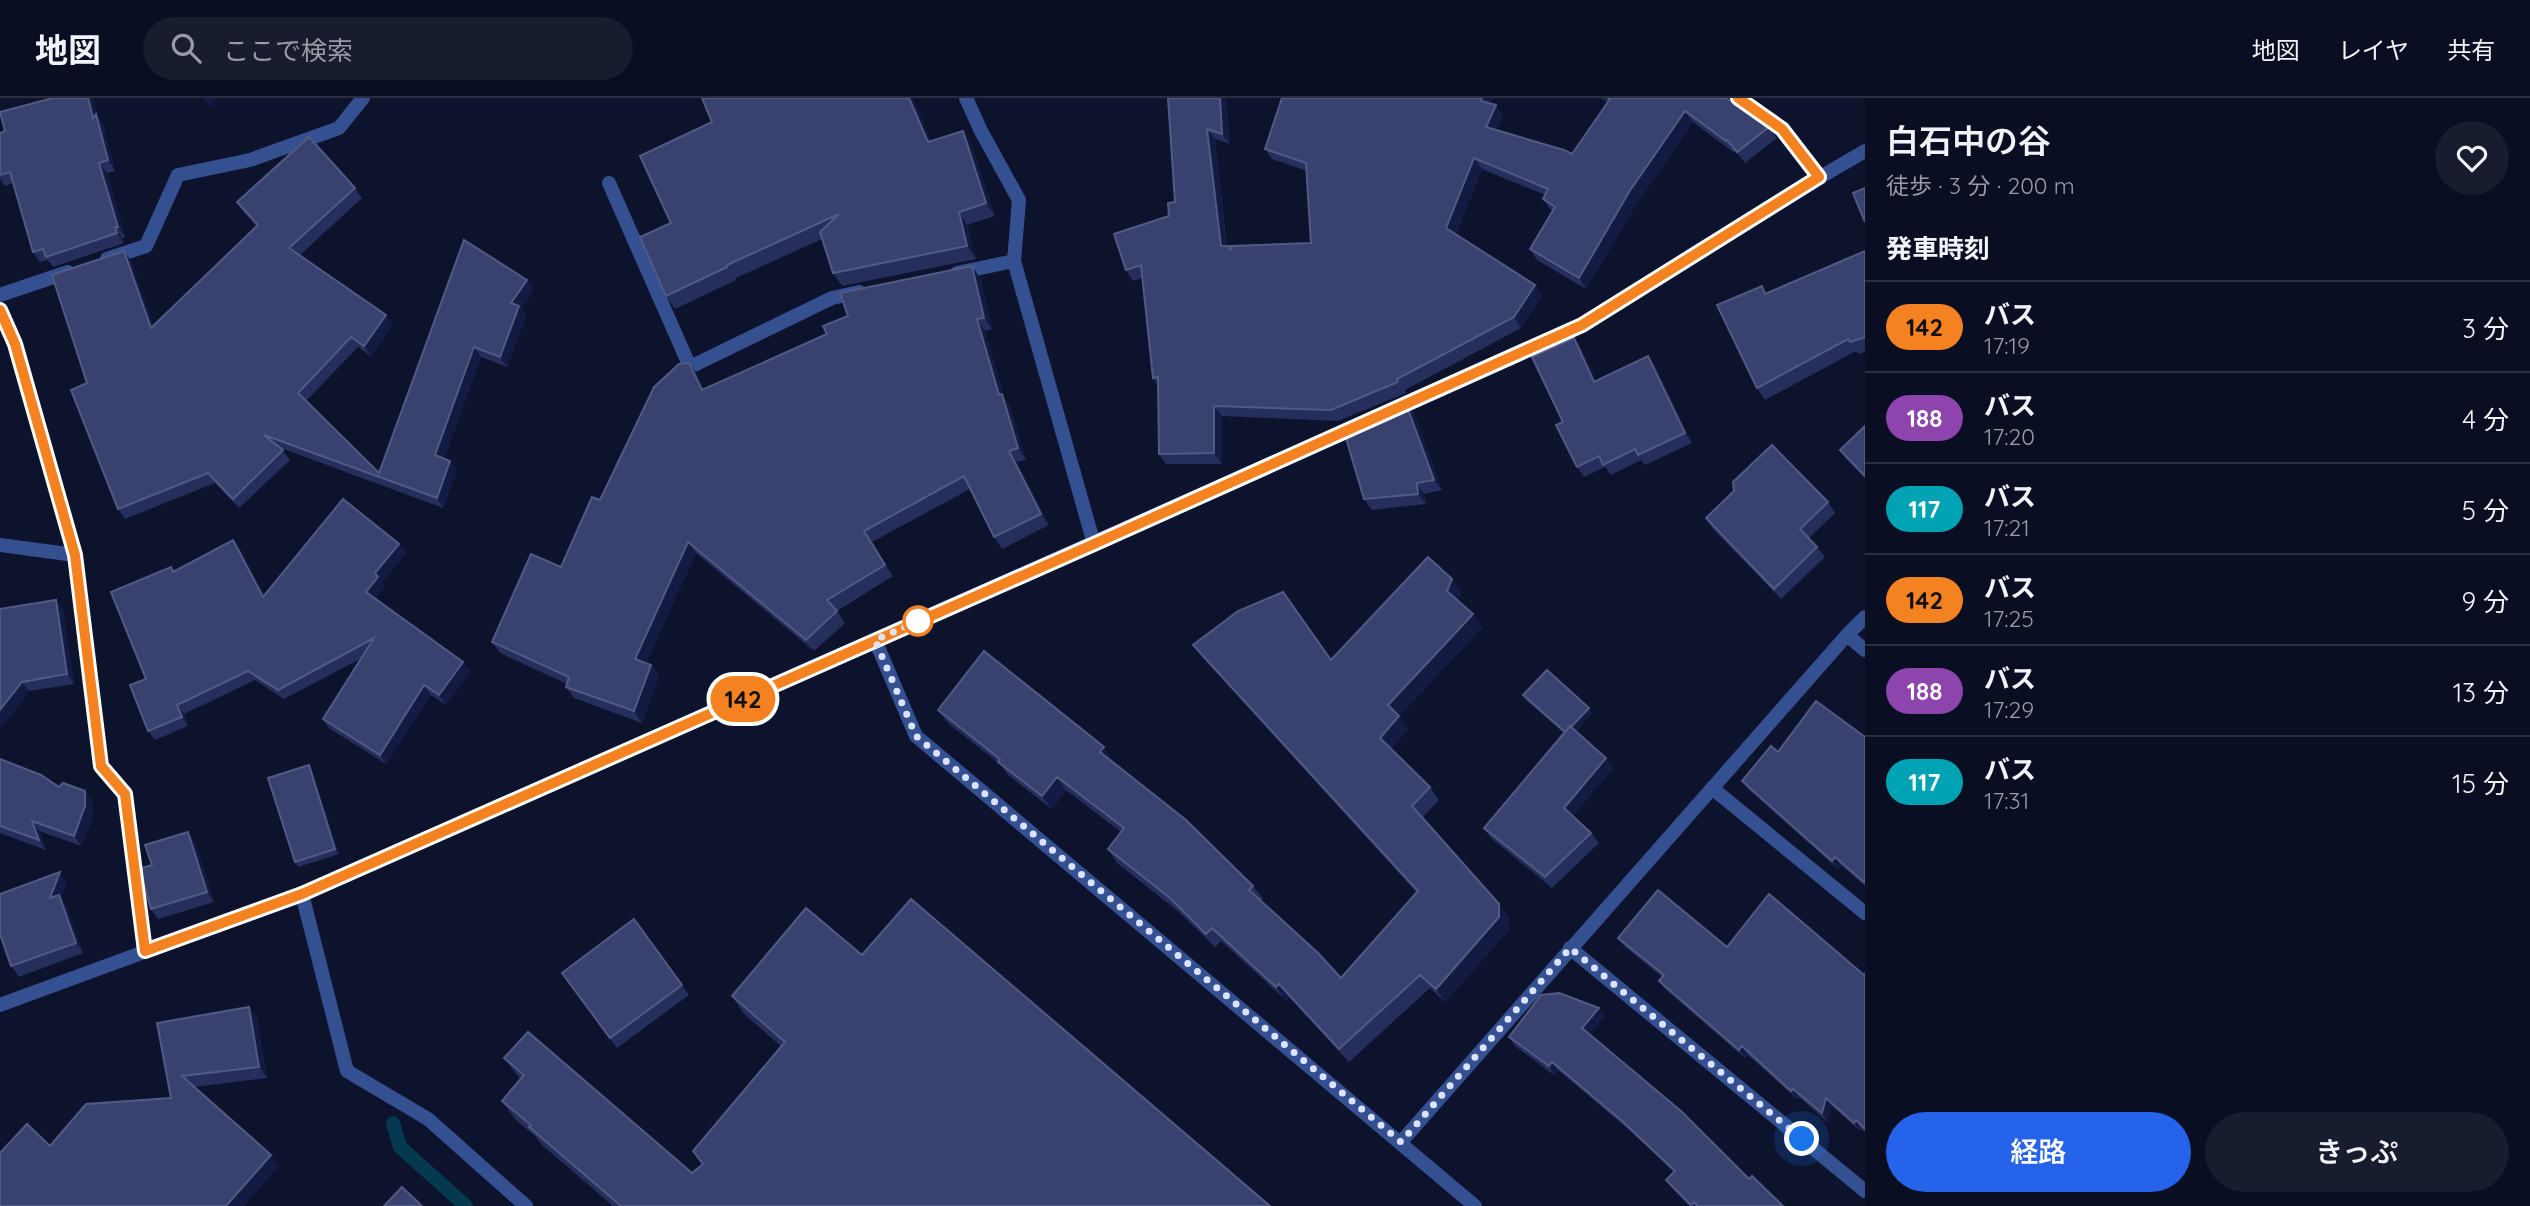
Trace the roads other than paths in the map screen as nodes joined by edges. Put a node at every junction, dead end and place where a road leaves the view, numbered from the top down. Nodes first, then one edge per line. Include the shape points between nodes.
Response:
1 (363, 98) edge
2 (966, 98) edge
3 (1738, 98) edge
4 (1865, 151) edge
5 (1819, 177) junction
6 (610, 183) dead end
7 (1014, 261) junction
8 (936, 277) edge
9 (871, 290) edge
10 (0, 295) edge
11 (0, 310) edge
12 (1094, 544) junction
13 (0, 545) edge
14 (75, 555) junction
15 (1865, 617) edge
16 (1847, 635) junction
17 (875, 640) junction
18 (1865, 650) edge
19 (1712, 788) junction
20 (302, 894) junction
21 (1865, 913) edge
22 (1570, 948) junction
23 (145, 951) junction
24 (0, 1005) edge
25 (1401, 1142) junction
26 (1865, 1191) edge
27 (526, 1206) edge
28 (1475, 1206) edge

1 - 10 street via 339,128 250,160 178,175 146,246
2 - 7 street via 1018,200
3 - 5 street via 1782,129
4 - 5 street
5 - 12 street via 1582,325
6 - 9 street via 690,367 832,298
7 - 8 street
7 - 12 street
11 - 14 street via 15,344
12 - 17 street
13 - 14 street
14 - 23 street via 101,766 125,794
15 - 16 street
16 - 18 street
16 - 19 street
17 - 20 street
17 - 25 street via 916,736
19 - 21 street
19 - 22 street
20 - 23 street
20 - 27 street via 347,1071 428,1119
22 - 25 street
22 - 26 street
23 - 24 street
25 - 28 street

